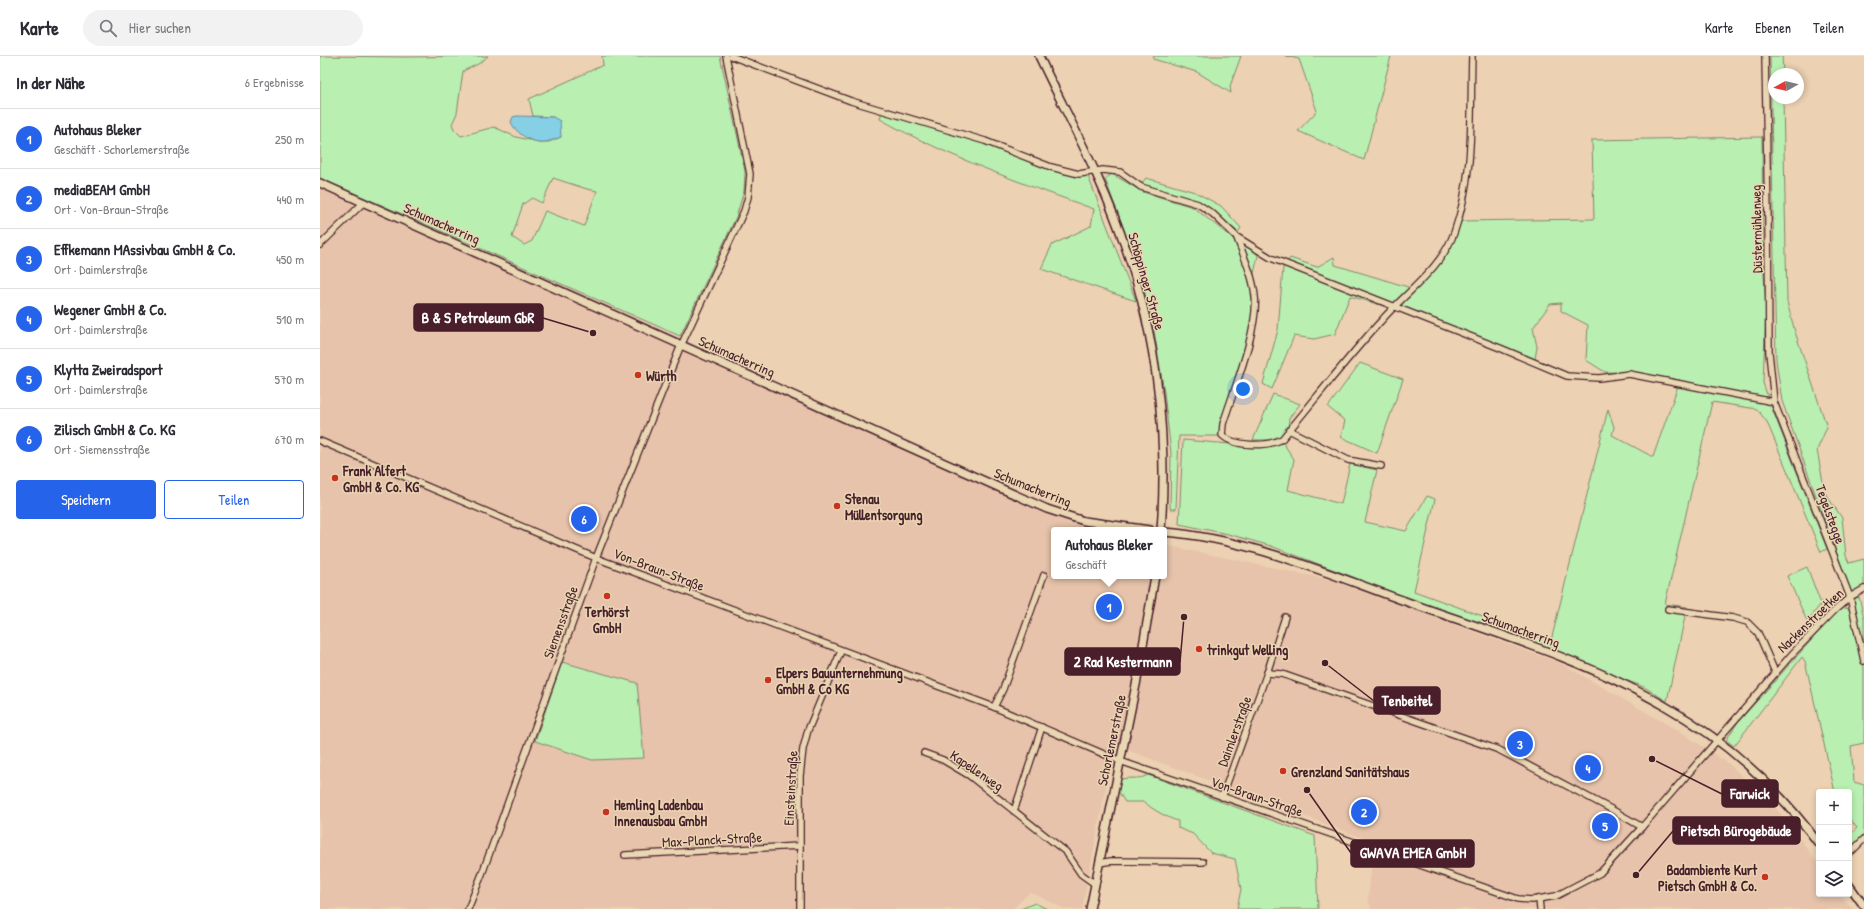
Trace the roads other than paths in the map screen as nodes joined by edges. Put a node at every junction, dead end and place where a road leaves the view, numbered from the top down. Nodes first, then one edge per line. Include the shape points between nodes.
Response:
1 (726, 56) edge
2 (731, 56) edge
3 (1039, 56) edge
4 (1472, 56) edge
5 (1764, 56) edge
6 (1094, 172) junction
7 (320, 183) edge
8 (364, 202) junction
9 (1237, 237) junction
10 (320, 245) edge
11 (1394, 306) junction
12 (681, 345) junction
13 (1774, 402) junction
14 (1289, 430) junction
15 (320, 441) edge
16 (1381, 466) dead end
17 (1128, 527) edge
18 (1161, 527) edge
19 (1167, 532) edge
20 (596, 558) junction
21 (1044, 575) dead end
22 (1154, 579) edge
23 (1864, 589) edge
24 (1850, 597) junction
25 (1668, 609) dead end
26 (1285, 617) dead end
27 (841, 651) junction
28 (1864, 661) edge
29 (1775, 672) junction
30 (1267, 673) junction
31 (994, 707) junction
32 (1042, 728) junction
33 (1716, 740) junction
34 (924, 752) dead end
35 (1120, 761) junction
36 (1222, 797) junction
37 (1014, 811) junction
38 (1642, 827) junction
39 (1864, 839) edge
40 (1816, 840) edge
41 (800, 846) junction
42 (1852, 851) edge
43 (625, 855) dead end
44 (1203, 862) dead end
45 (1099, 863) junction
46 (1095, 884) junction
47 (1852, 889) edge
48 (1539, 899) junction
49 (1864, 906) edge
50 (468, 909) edge
51 (800, 909) edge
52 (1090, 909) edge
53 (1540, 909) edge

1 - 12 street, Siemensstraße via 749,167 748,197 733,238
2 - 6 street via 851,101 984,141 1051,167 1079,174
3 - 6 main road, Schöppinger Straße
4 - 11 street via 1471,152 1464,198 1454,234 1432,267
5 - 13 street, Düstermühlenweg via 1769,352
6 - 9 street via 1117,170 1141,187 1198,204 1213,214
6 - 18 main road, Schöppinger Straße via 1126,249 1143,306 1152,349 1161,431
7 - 8 main road, Schumacherring
8 - 10 street
8 - 12 main road, Schumacherring
9 - 11 street via 1271,258
9 - 14 street via 1251,273 1256,297 1254,318 1222,435 1228,440 1261,445 1272,444 1282,439
11 - 13 street via 1567,376 1599,378 1630,374
11 - 14 street
12 - 17 main road, Schumacherring via 1047,509 1084,521
12 - 20 street, Siemensstraße
13 - 24 street, Tegelstegge
14 - 16 street via 1348,460
15 - 20 street, Von-Braun-Straße
19 - 33 main road, Schumacherring via 1226,542 1277,556 1570,661 1665,706
20 - 27 street, Von-Braun-Straße
20 - 50 street, Siemensstraße
21 - 31 street
22 - 35 main road, Schorlemerstraße
23 - 24 street, Nackenstroetken
24 - 28 street, Tegelstegge
24 - 29 street, Nackenstroetken via 1817,627
25 - 29 street, Nackenstroetken via 1747,622 1758,633
26 - 30 street, Daimlerstraße
27 - 31 street, Von-Braun-Straße
27 - 41 street, Einsteinstraße via 808,730 803,749 800,776
29 - 33 street, Nackenstroetken
30 - 36 street, Daimlerstraße
30 - 38 street via 1282,674 1499,750
31 - 32 street, Von-Braun-Straße
32 - 35 street, Von-Braun-Straße
32 - 37 street, Kapellenweg
33 - 38 street, Von-Braun-Straße
33 - 40 main road, Schumacherring via 1748,765 1781,798
34 - 37 street, Kapellenweg via 970,776
35 - 36 street, Von-Braun-Straße
35 - 45 main road, Schorlemerstraße
36 - 48 street, Von-Braun-Straße via 1505,896
37 - 46 street, Kapellenweg via 1066,852 1081,874
38 - 48 street, Von-Braun-Straße via 1600,873 1556,896
39 - 42 street
41 - 43 street, Max-Planck-Straße
41 - 51 street, Einsteinstraße
44 - 45 street
45 - 46 main road, Schorlemerstraße
46 - 52 main road, Schorlemerstraße
47 - 49 main road
48 - 53 street

